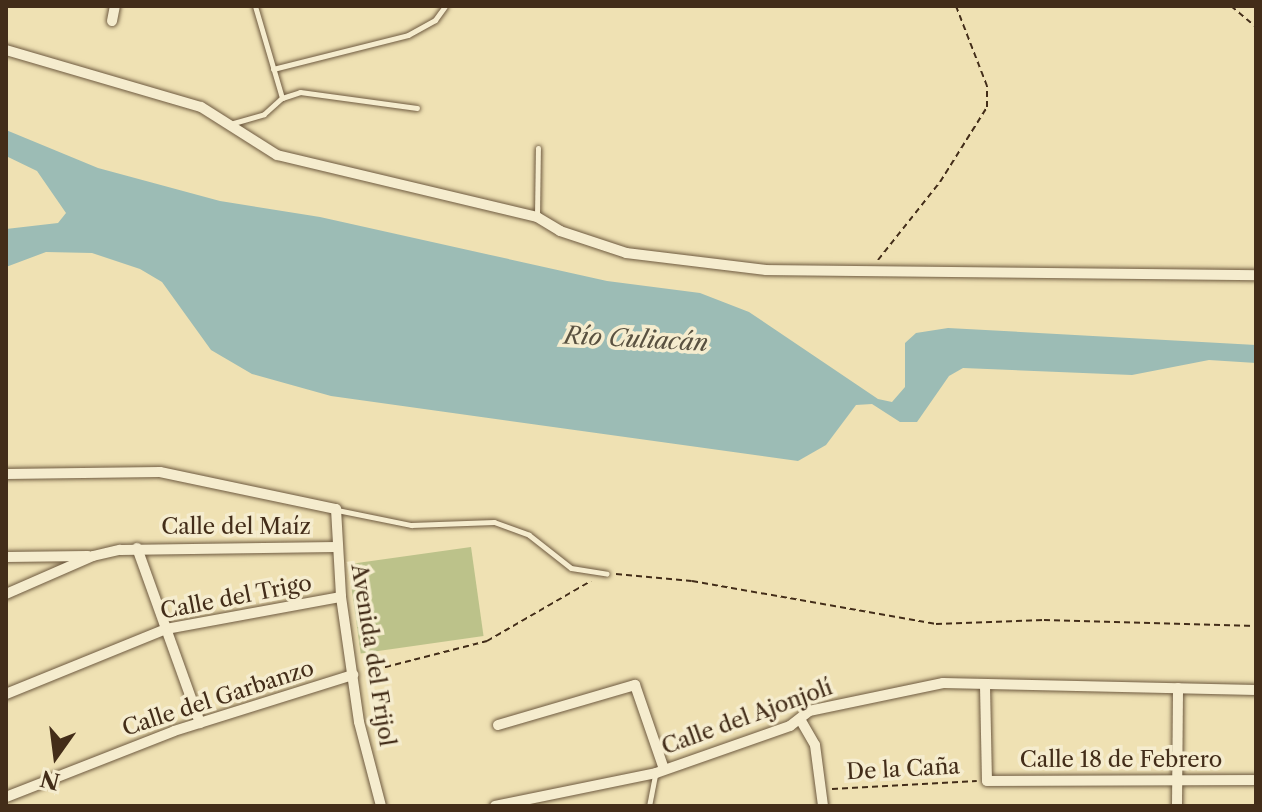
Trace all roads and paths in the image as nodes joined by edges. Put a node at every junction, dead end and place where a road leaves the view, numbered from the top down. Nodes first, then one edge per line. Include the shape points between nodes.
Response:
1 (115, 6) edge
2 (255, 6) edge
3 (445, 6) edge
4 (956, 6) edge
5 (1231, 6) edge
6 (112, 21) dead end
7 (1256, 27) edge
8 (6, 50) edge
9 (273, 69) junction
10 (282, 98) junction
11 (417, 108) dead end
12 (225, 125) junction
13 (538, 148) dead end
14 (537, 217) junction
15 (870, 270) junction
16 (1256, 275) edge
17 (6, 474) edge
18 (336, 509) junction
19 (336, 547) junction
20 (137, 548) junction
21 (93, 556) junction
22 (6, 557) edge
23 (607, 574) junction
24 (6, 594) edge
25 (341, 597) junction
26 (1256, 626) edge
27 (166, 629) junction
28 (353, 675) junction
29 (985, 686) junction
30 (1178, 688) junction
31 (1256, 690) edge
32 (6, 694) edge
33 (800, 719) junction
34 (200, 723) junction
35 (498, 725) dead end
36 (660, 771) junction
37 (1177, 780) junction
38 (1256, 780) edge
39 (987, 781) junction
40 (822, 790) junction
41 (6, 797) edge
42 (381, 806) edge
43 (495, 806) edge
44 (649, 806) edge
45 (823, 806) edge
46 (1177, 806) edge

1 - 6 street
2 - 9 lane
3 - 9 lane via 435,20 408,35
4 - 15 path via 987,86 987,107 940,182
5 - 7 path
8 - 12 street via 201,107
9 - 10 lane
10 - 11 lane via 315,92
10 - 12 lane via 264,114
12 - 14 street via 277,155
13 - 14 lane
14 - 15 street via 592,244 710,267
15 - 16 street
17 - 18 street via 160,472
18 - 19 street, Avenida del Frijol
18 - 23 lane via 411,525 503,525 529,535 571,568
19 - 20 street, Calle del Maíz
19 - 25 street, Avenida del Frijol
20 - 21 street, Calle del Maíz
20 - 27 street
21 - 22 street
21 - 24 street
23 - 26 path via 692,581 936,624 1044,620
23 - 28 path via 487,641
25 - 27 street, Calle del Trigo
25 - 28 street, Avenida del Frijol
27 - 32 street, Calle del Trigo
27 - 34 street
28 - 34 street, Calle del Garbanzo
28 - 42 street, Avenida del Frijol
29 - 30 street, Calle del Ajonjolí
29 - 33 street, Calle del Ajonjolí via 943,683 884,693 809,711
29 - 39 street
30 - 31 street, Calle del Ajonjolí
30 - 37 street
33 - 36 street, Calle del Ajonjolí
33 - 40 street via 815,745
34 - 41 street, Calle del Garbanzo
35 - 36 street via 635,685
36 - 43 street, Calle del Ajonjolí
36 - 44 lane
37 - 38 street, Calle 18 de Febrero
37 - 39 street, Calle 18 de Febrero
37 - 46 street
39 - 40 path, De la Caña
40 - 45 street

